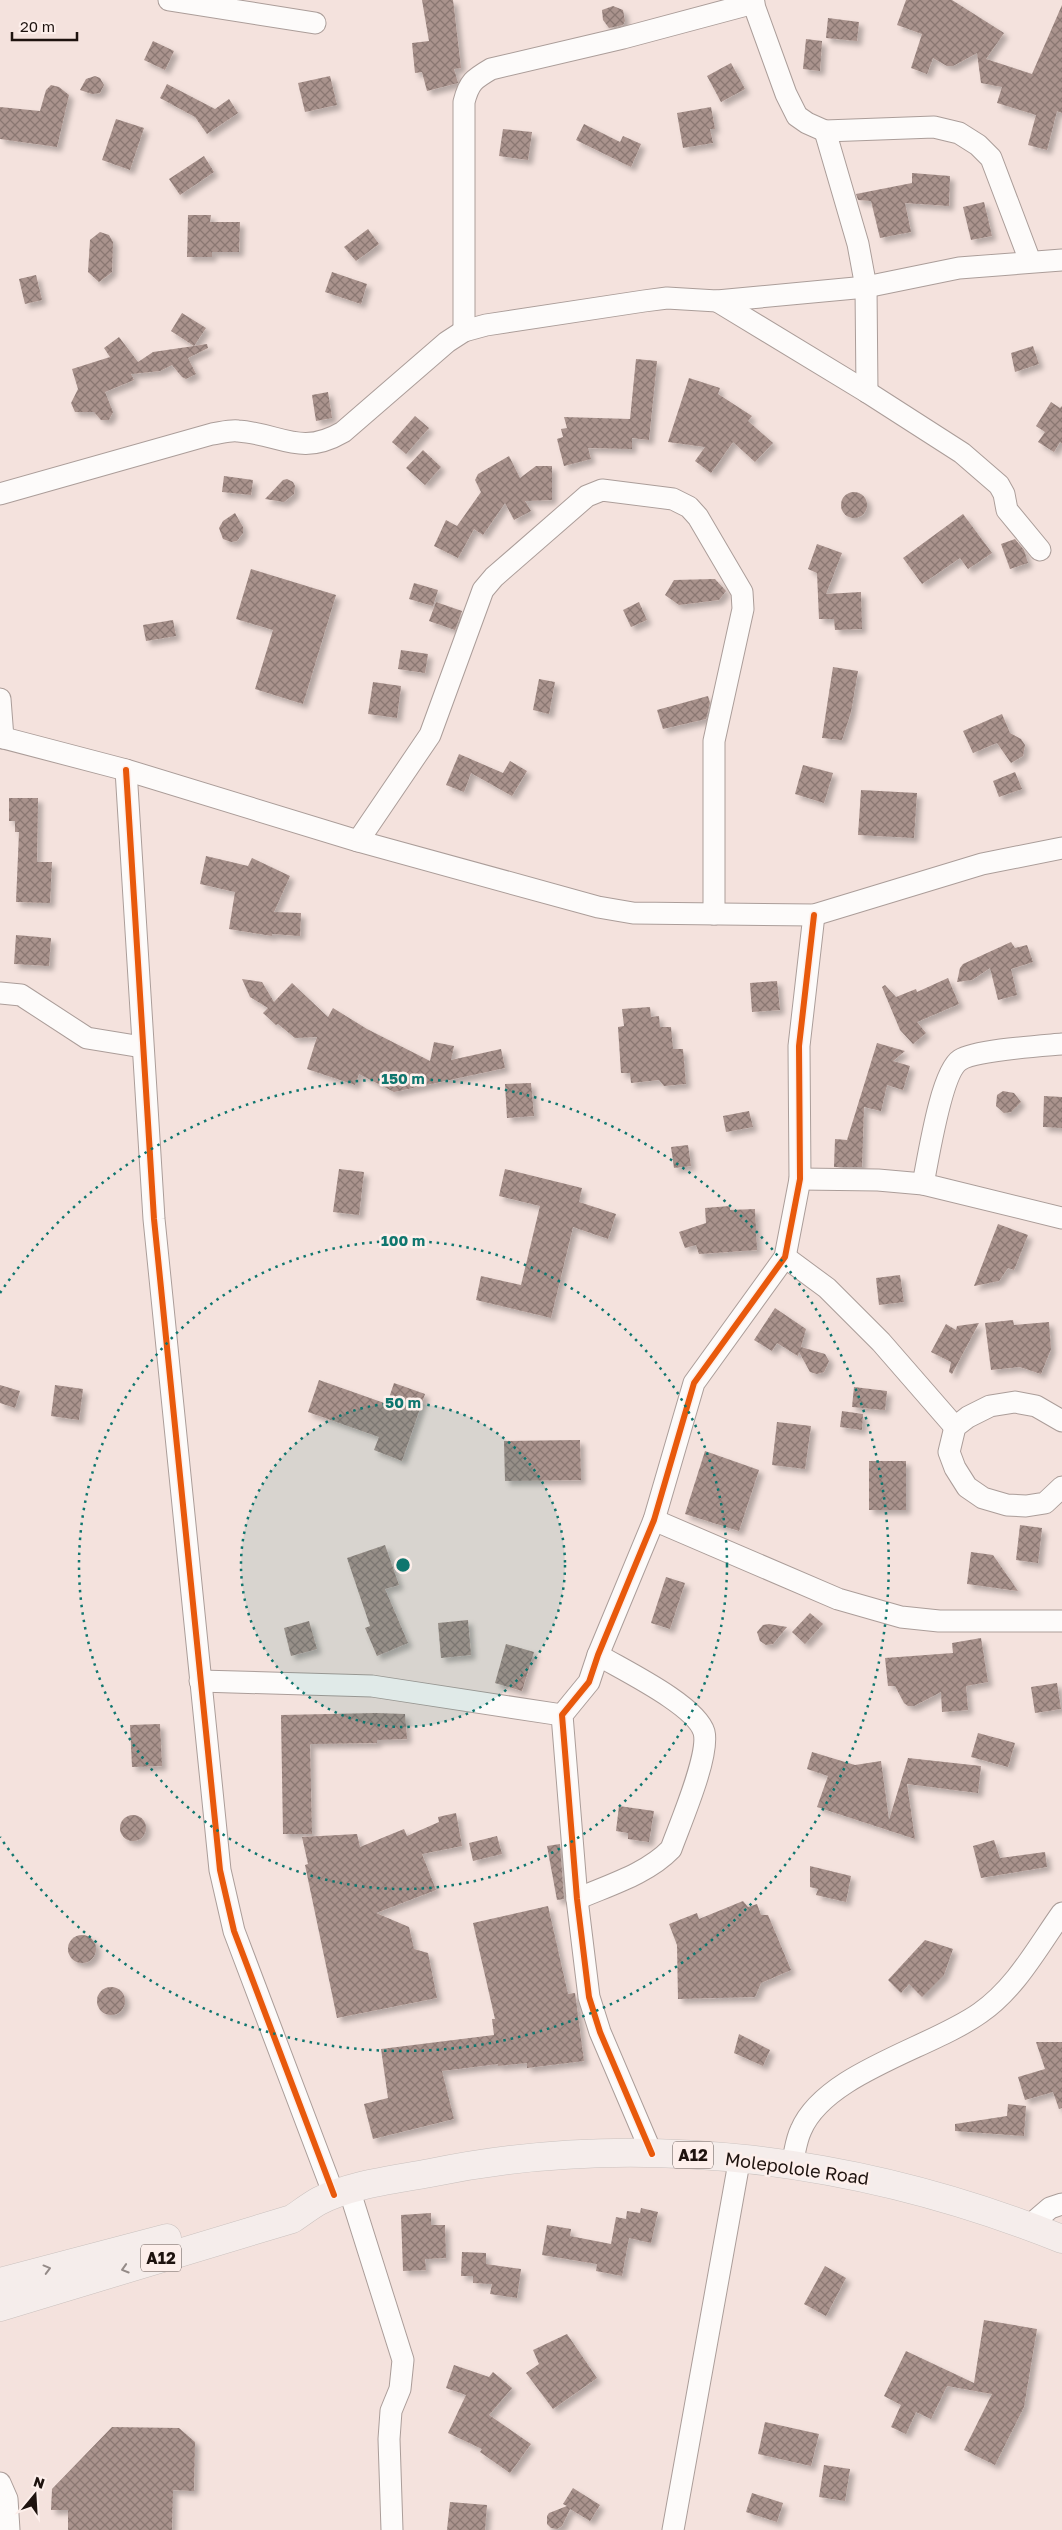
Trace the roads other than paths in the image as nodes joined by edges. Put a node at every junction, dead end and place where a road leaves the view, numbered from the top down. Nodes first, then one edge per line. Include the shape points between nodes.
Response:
1 (169, 0) edge
2 (753, 2) edge
3 (315, 23) dead end
4 (825, 131) junction
5 (1062, 260) edge
6 (1030, 261) junction
7 (866, 287) junction
8 (717, 301) junction
9 (464, 331) junction
10 (867, 392) junction
11 (0, 494) edge
12 (1040, 550) dead end
13 (0, 699) edge
14 (1, 737) edge
15 (126, 770) junction
16 (358, 841) junction
17 (1062, 848) edge
18 (714, 914) junction
19 (814, 915) junction
20 (0, 993) edge
21 (1062, 1044) edge
22 (142, 1047) junction
23 (800, 1179) junction
24 (923, 1184) junction
25 (1062, 1218) edge
26 (785, 1257) junction
27 (1062, 1421) edge
28 (955, 1427) junction
29 (1062, 1486) edge
30 (654, 1520) junction
31 (1062, 1621) edge
32 (598, 1655) junction
33 (200, 1681) junction
34 (562, 1715) junction
35 (577, 1899) junction
36 (1062, 1913) edge
37 (652, 2154) junction
38 (740, 2157) junction
39 (792, 2163) junction
40 (334, 2195) junction
41 (1062, 2204) edge
42 (1029, 2226) junction
43 (1062, 2239) edge
44 (0, 2282) edge
45 (0, 2307) edge
46 (0, 2484) edge
47 (9, 2530) edge
48 (392, 2530) edge
49 (673, 2530) edge

1 - 3 street
2 - 4 street via 790,104 797,116
2 - 9 street via 623,38 491,69 468,87 464,102
4 - 6 street via 934,127 959,133 978,145 991,158
4 - 7 street via 858,244
5 - 6 street
6 - 7 street via 959,268
7 - 8 street
7 - 10 street
8 - 9 street via 644,300
8 - 10 street
9 - 11 street via 326,442 293,443 236,430
10 - 12 street via 962,453 988,474 1004,494 1007,510
13 - 14 street
14 - 15 street
15 - 16 street
15 - 22 street
16 - 18 street via 632,913
16 - 18 street via 430,735 483,590 494,577 587,496 602,490 673,499 689,507 698,517 742,592 743,609 714,741
17 - 19 street via 982,864
18 - 19 street
19 - 23 street via 799,1046
20 - 22 street via 22,995 87,1038
21 - 24 street via 973,1055 959,1061 949,1073 942,1094
22 - 33 street via 154,1220
23 - 24 street
23 - 26 street
24 - 25 street
26 - 28 street via 827,1288 874,1335
26 - 30 street via 694,1383
27 - 28 street via 1036,1406 1015,1402 990,1406
28 - 29 street via 949,1452 955,1468 968,1487 983,1498 1026,1506 1045,1503
30 - 31 street via 838,1599 892,1615 939,1621
30 - 32 street
32 - 34 street via 589,1682
32 - 35 street via 682,1705 697,1718 704,1733 704,1753 671,1849 648,1868
33 - 34 street via 372,1686
33 - 40 street via 226,1902 234,1931
34 - 35 street
35 - 37 street via 590,1997 597,2024
36 - 39 street via 1025,1969 981,2013 852,2079 830,2095 813,2111 801,2130
37 - 38 main road, Molepolole Road / A12
37 - 40 main road, Molepolole Road / A12 via 580,2153 517,2158 444,2170
38 - 39 main road, Molepolole Road / A12
38 - 49 street
39 - 42 main road, Molepolole Road / A12 via 869,2178
44 -> 40 main road, Molepolole Road / A12 via 289,2202
40 -> 45 main road, Molepolole Road / A12 via 292,2219
40 - 48 street via 404,2360 389,2439
41 - 42 street via 1050,2208
42 - 43 main road, Molepolole Road / A12
46 - 47 street via 7,2499

